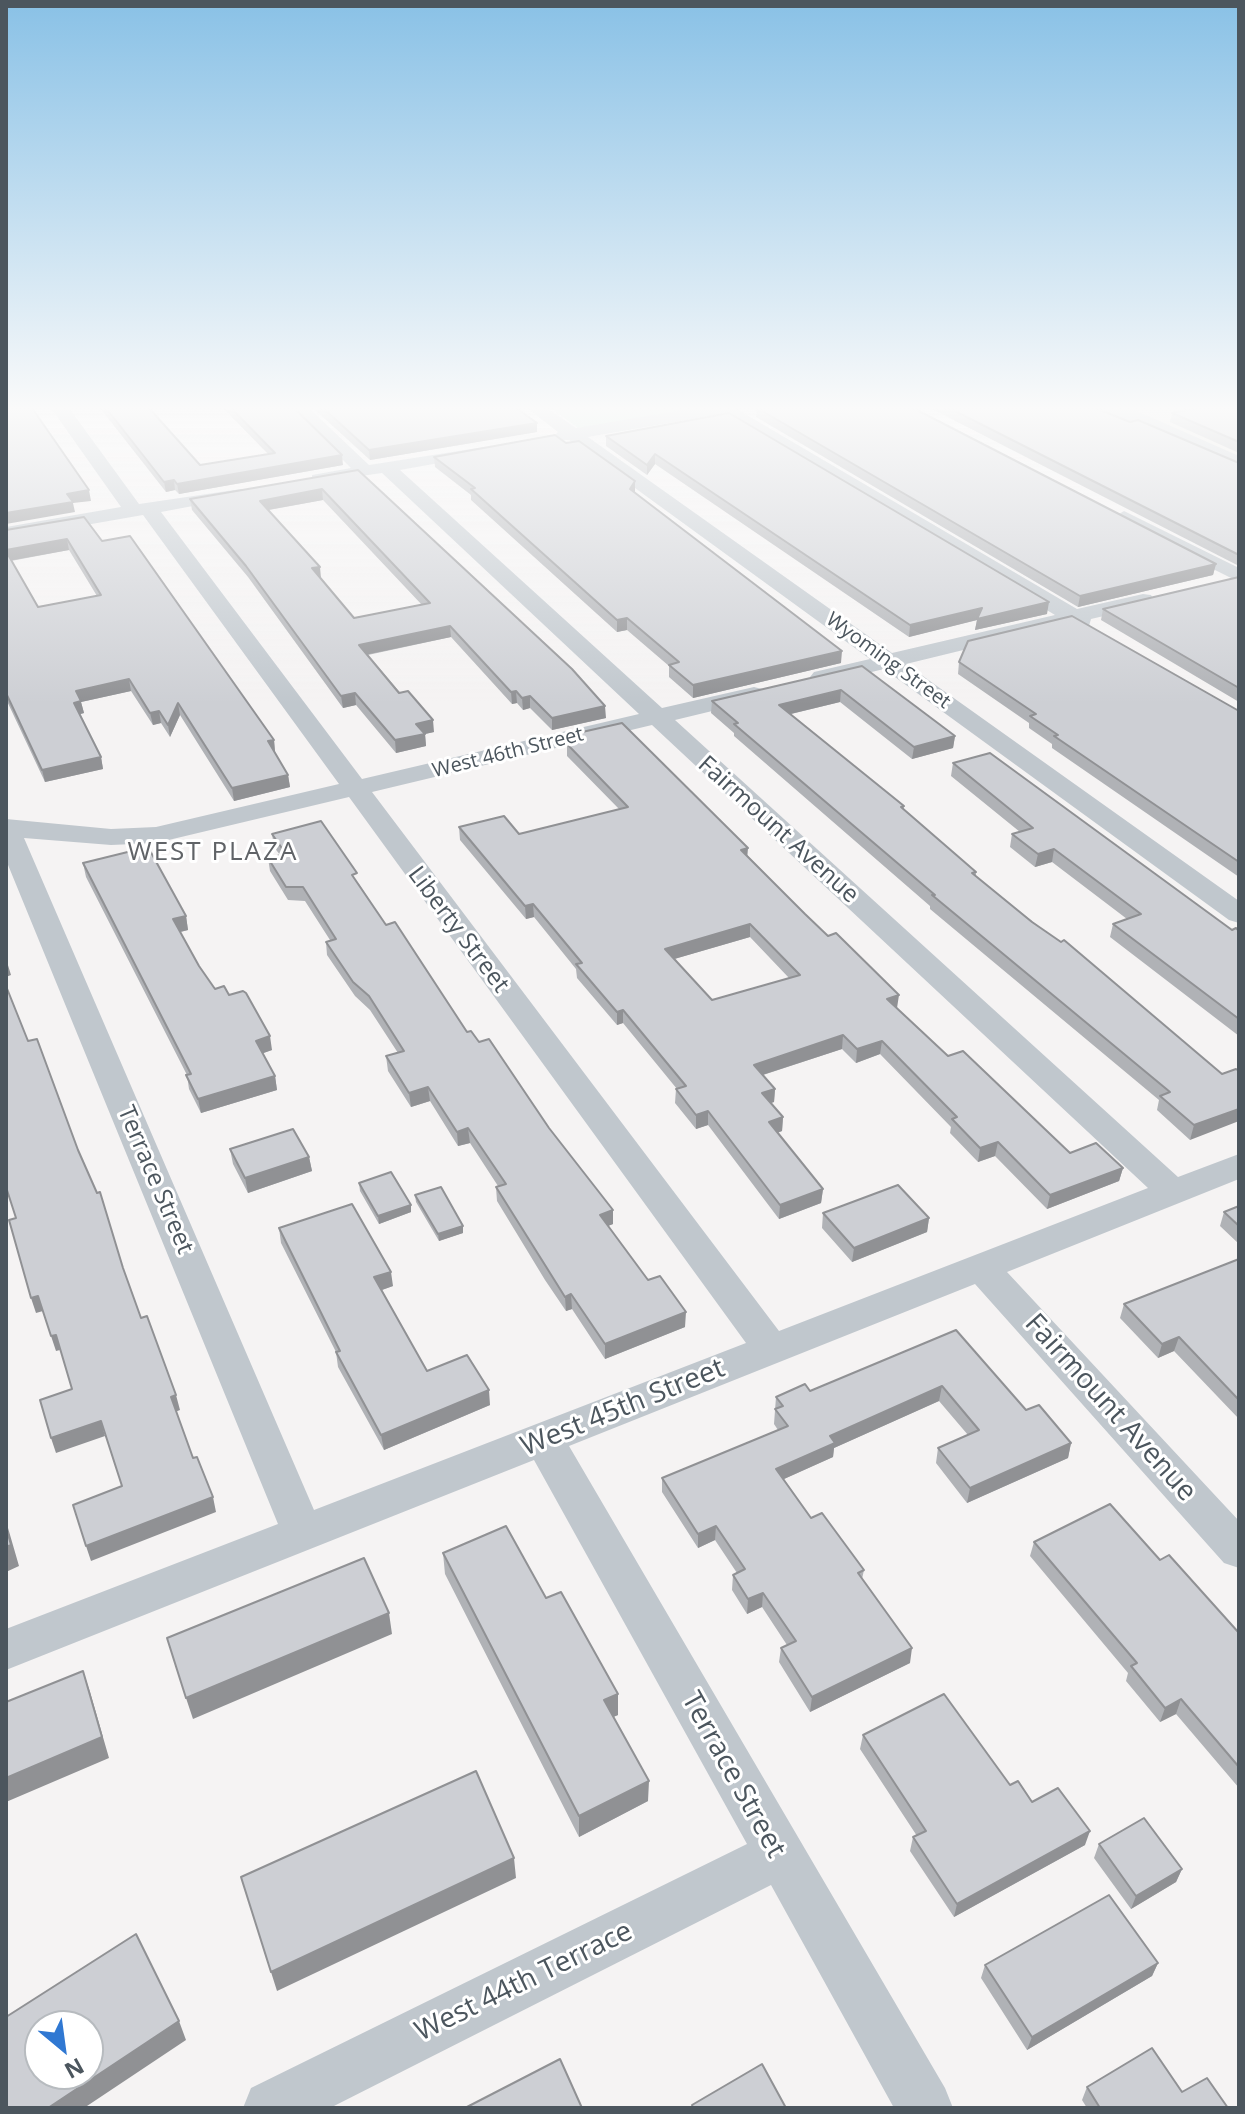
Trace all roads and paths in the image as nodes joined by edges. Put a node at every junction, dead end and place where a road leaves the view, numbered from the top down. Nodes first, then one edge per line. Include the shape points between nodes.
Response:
1 (138, 507) edge
2 (160, 507) edge
3 (418, 507) edge
4 (674, 507) edge
5 (889, 507) edge
6 (1103, 507) edge
7 (141, 510) junction
8 (6, 533) edge
9 (1239, 577) edge
10 (1204, 586) edge
11 (1162, 596) edge
12 (1074, 617) junction
13 (1099, 632) edge
14 (889, 661) junction
15 (801, 683) edge
16 (771, 690) edge
17 (655, 718) junction
18 (354, 790) junction
19 (6, 828) edge
20 (1239, 914) edge
21 (1239, 1166) edge
22 (1172, 1191) junction
23 (981, 1267) junction
24 (772, 1350) junction
25 (544, 1440) junction
26 (303, 1534) junction
27 (1239, 1550) edge
28 (6, 1650) edge
29 (778, 1855) junction
30 (271, 2108) edge
31 (925, 2108) edge

1 - 7 street, Liberty Street
2 - 7 street
3 - 17 street, Fairmount Avenue
4 - 14 street, Wyoming Street
5 - 12 street
6 - 9 street
7 - 8 street
7 - 18 street, Liberty Street
9 - 10 street
11 - 12 street
12 - 13 street
12 - 14 street
14 - 15 street
14 - 20 street, Wyoming Street
16 - 17 street, West 46th Street
17 - 18 street, West 46th Street
17 - 22 street, Fairmount Avenue
18 - 19 street, West 46th Street via 156,835 111,837
18 - 24 street, Liberty Street
19 - 26 street, Terrace Street
21 - 22 street, West 45th Street
22 - 23 street, West 45th Street
23 - 24 street, West 45th Street
23 - 27 street, Fairmount Avenue
24 - 25 street, West 45th Street
25 - 26 street, West 45th Street
25 - 29 street, Terrace Street
26 - 28 street, West 45th Street
29 - 30 street, West 44th Terrace
29 - 31 street, Terrace Street

